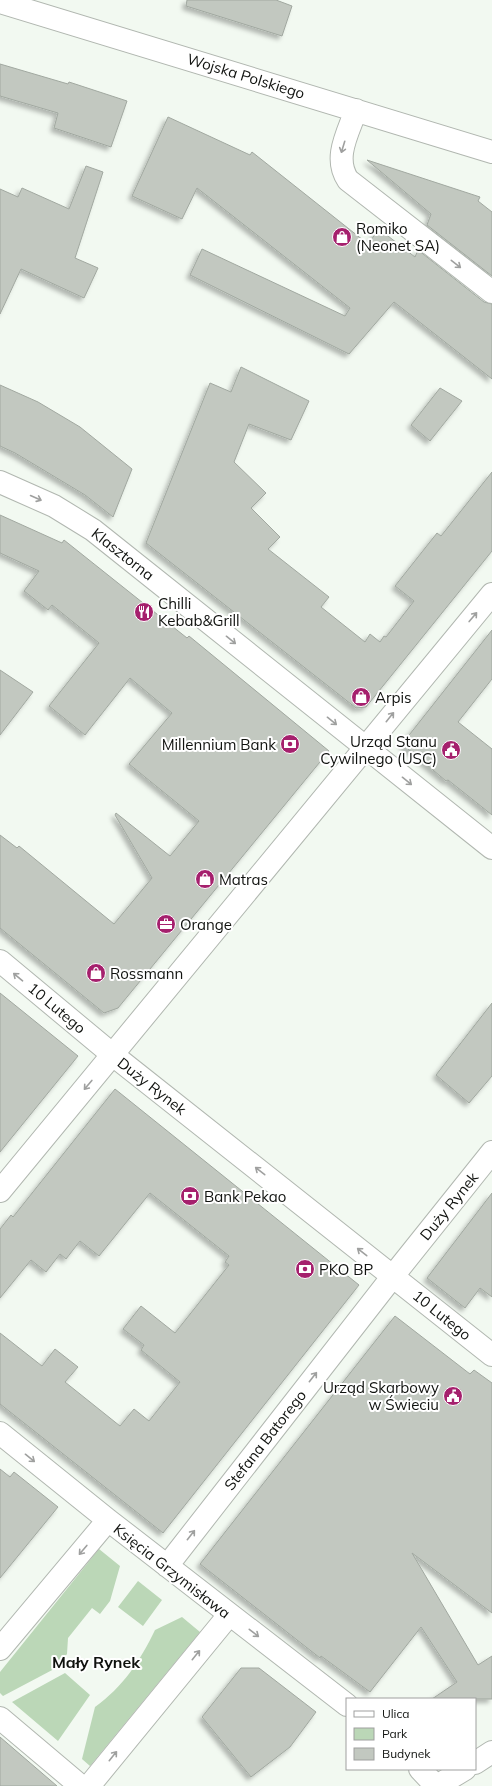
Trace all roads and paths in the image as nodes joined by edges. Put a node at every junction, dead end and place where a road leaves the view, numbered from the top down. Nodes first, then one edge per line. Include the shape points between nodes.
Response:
1 (0, 2) edge
2 (356, 110) junction
3 (492, 152) edge
4 (492, 292) edge
5 (0, 482) edge
6 (492, 594) edge
7 (366, 748) junction
8 (492, 848) edge
9 (0, 961) edge
10 (113, 1055) junction
11 (492, 1152) edge
12 (0, 1191) edge
13 (392, 1276) junction
14 (492, 1355) edge
15 (0, 1433) edge
16 (108, 1520) junction
17 (167, 1566) junction
18 (229, 1615) junction
19 (0, 1650) edge
20 (346, 1704) edge
21 (0, 1718) edge
22 (492, 1752) edge
23 (476, 1762) edge
24 (421, 1770) edge
25 (462, 1770) edge
26 (83, 1784) edge
27 (436, 1786) edge

1 - 2 street, Wojska Polskiego
2 - 3 street, Wojska Polskiego
2 -> 4 street via 341,154 341,163 348,180
5 -> 7 street, Klasztorna via 54,506 93,530
7 -> 6 street, Duży Rynek
7 -> 8 street
7 - 10 street, Duży Rynek
10 -> 9 street, 10 Lutego
10 -> 12 street
13 -> 10 street, Duży Rynek
11 - 13 street, Duży Rynek
13 - 14 street, 10 Lutego
17 -> 13 street, Stefana Batorego
15 -> 16 street, Księcia Grzymisława
16 - 17 street, Księcia Grzymisława
16 -> 19 street
17 - 18 street, Księcia Grzymisława
18 -> 20 street, Księcia Grzymisława
26 -> 18 street
21 - 26 street
22 - 23 street
24 - 27 street
25 - 27 street

